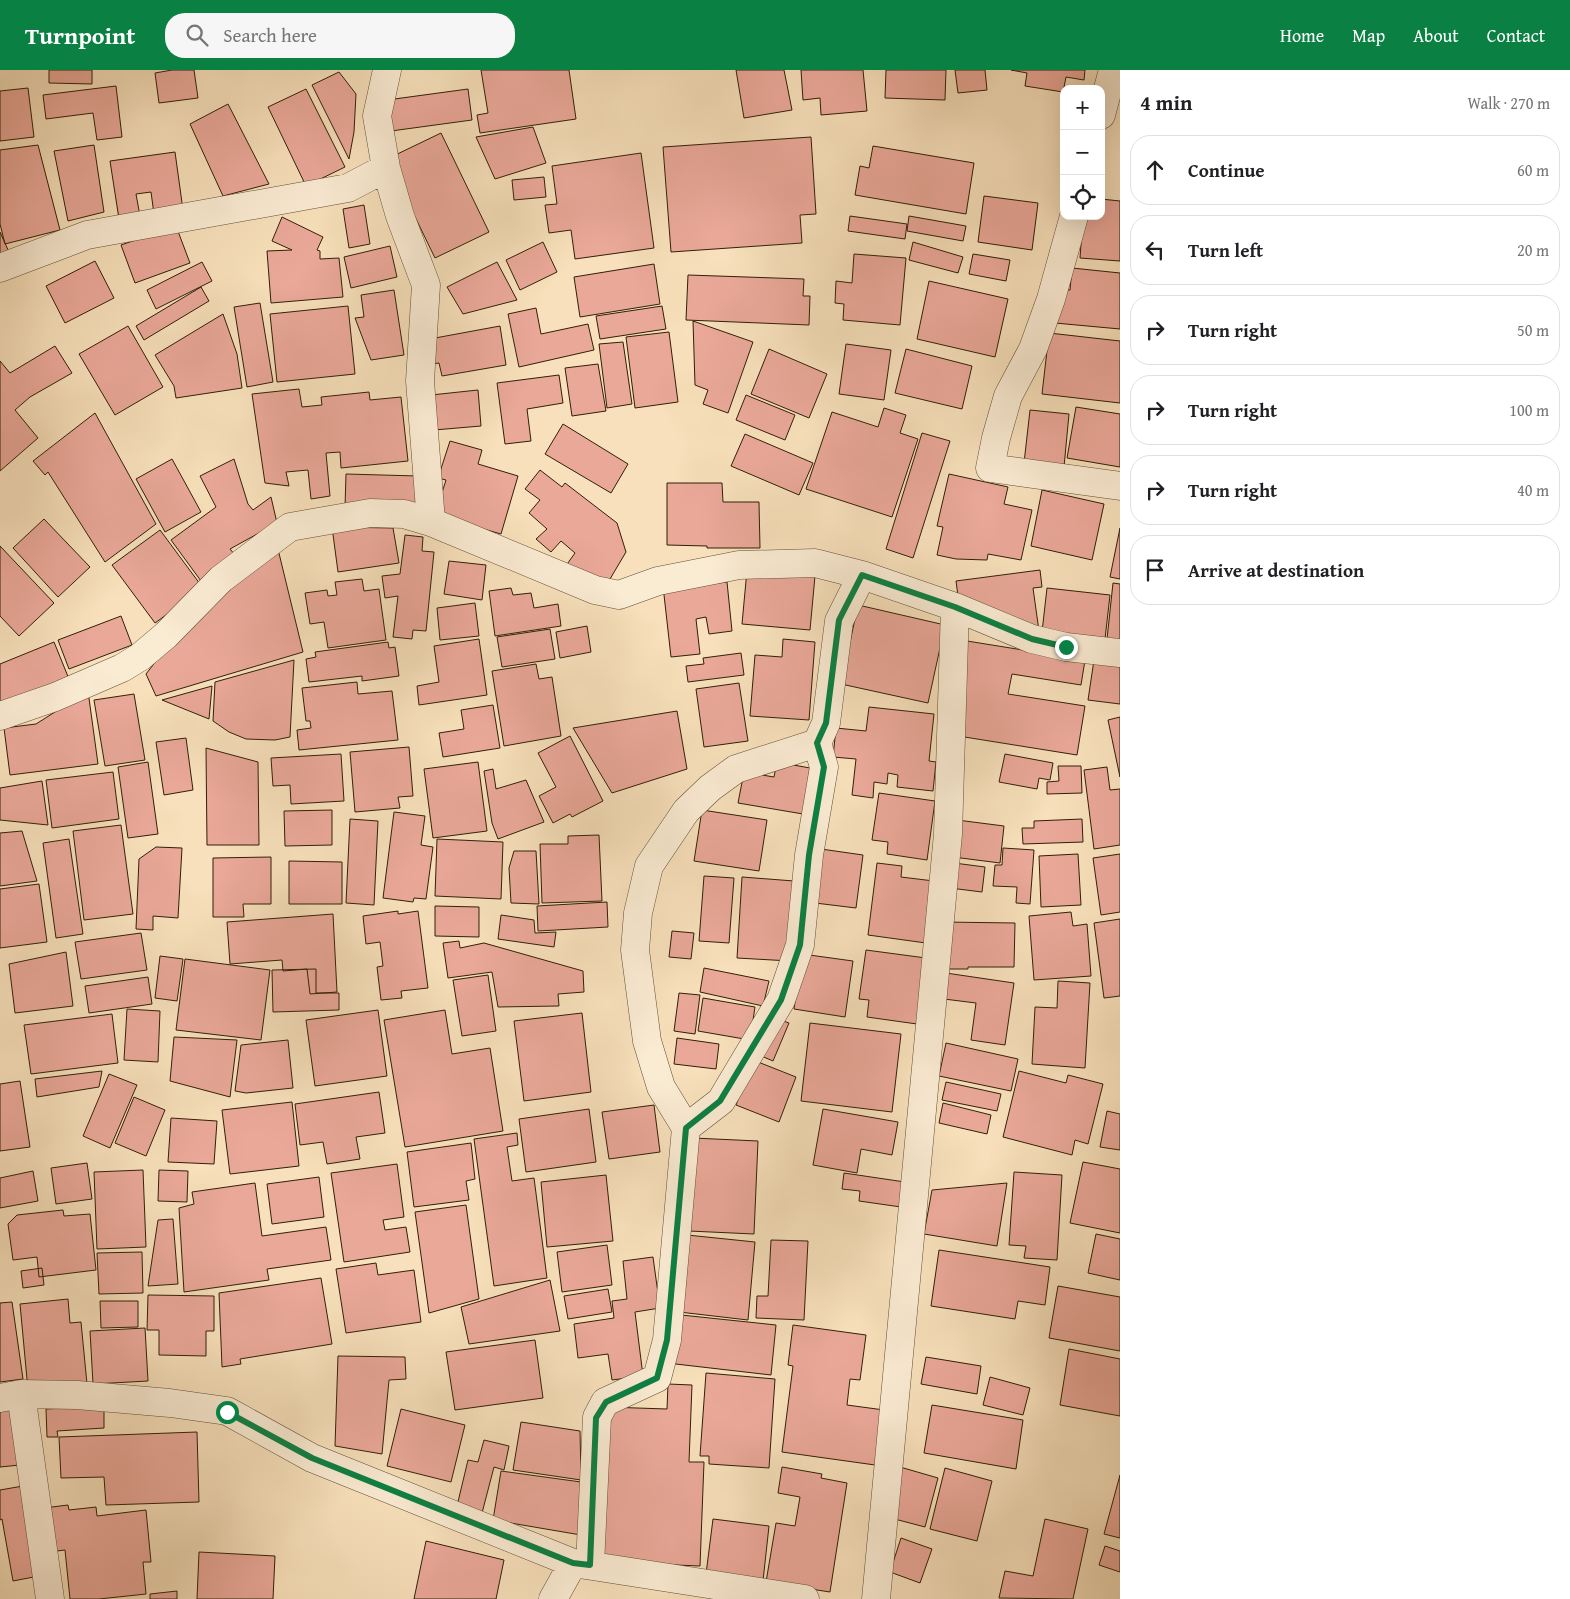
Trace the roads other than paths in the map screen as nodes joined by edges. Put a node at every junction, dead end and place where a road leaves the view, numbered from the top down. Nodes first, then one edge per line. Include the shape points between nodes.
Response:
1 (387, 70) edge
2 (1113, 70) edge
3 (1105, 100) edge
4 (386, 168) junction
5 (1073, 220) edge
6 (0, 268) edge
7 (1120, 486) edge
8 (432, 522) junction
9 (862, 575) junction
10 (955, 607) junction
11 (1120, 652) edge
12 (0, 716) edge
13 (817, 743) junction
14 (686, 1128) junction
15 (11, 1396) edge
16 (581, 1564) junction
17 (50, 1599) edge
18 (553, 1599) edge
19 (805, 1599) edge
20 (876, 1599) edge

1 - 4 street via 376,116
2 - 3 street
4 - 6 street via 348,188 87,235
4 - 8 street via 426,285 420,380
5 - 7 street via 1033,349 1008,396 990,468
8 - 9 street via 595,590 619,595 658,581 739,565 815,563
8 - 12 street via 404,514 370,513 290,527 221,580 140,657 55,697
9 - 10 street
9 - 13 street via 839,620 826,723
10 - 11 street via 1032,639 1066,647
10 - 20 street via 948,834
13 - 14 street via 824,767 809,855 800,945 781,1000 720,1101
13 - 14 street via 736,769 710,788 686,811 649,866 638,913 635,950 648,1041 661,1087
14 - 16 street via 667,1340 657,1378 606,1402 596,1418
15 - 16 street via 86,1396 170,1403 227,1412 312,1458
15 - 17 street
16 - 18 street
16 - 19 street

